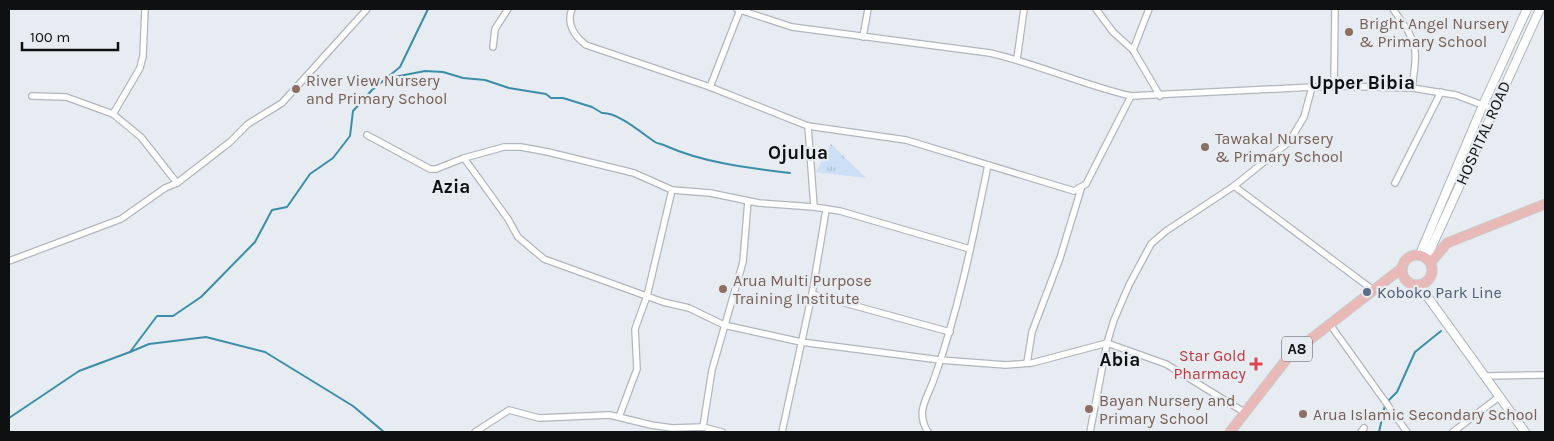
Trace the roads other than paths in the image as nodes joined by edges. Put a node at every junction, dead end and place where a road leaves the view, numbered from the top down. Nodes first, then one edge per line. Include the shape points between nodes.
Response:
1 (145, 9) edge
2 (367, 9) edge
3 (508, 9) edge
4 (572, 9) edge
5 (738, 9) edge
6 (868, 9) edge
7 (1024, 9) edge
8 (1096, 9) edge
9 (1149, 9) edge
10 (1335, 9) edge
11 (1393, 9) edge
12 (1527, 9) edge
13 (1540, 9) edge
14 (1545, 12) edge
15 (863, 37) junction
16 (492, 47) dead end
17 (1133, 50) junction
18 (1017, 59) junction
19 (1334, 86) junction
20 (710, 87) junction
21 (1312, 87) junction
22 (1412, 88) junction
23 (1440, 92) junction
24 (32, 96) dead end
25 (1131, 96) junction
26 (1160, 96) junction
27 (1483, 105) junction
28 (1493, 110) junction
29 (113, 114) junction
30 (808, 126) junction
31 (367, 135) dead end
32 (464, 158) junction
33 (988, 165) junction
34 (1395, 182) dead end
35 (177, 183) junction
36 (1234, 186) junction
37 (1080, 189) junction
38 (672, 190) junction
39 (748, 201) junction
40 (1545, 204) edge
41 (814, 206) junction
42 (826, 210) junction
43 (970, 249) junction
44 (1426, 258) junction
45 (9, 262) edge
46 (1402, 268) junction
47 (1406, 280) junction
48 (1382, 283) junction
49 (1419, 285) junction
50 (1373, 290) junction
51 (812, 294) junction
52 (647, 296) junction
53 (1329, 323) junction
54 (724, 325) junction
55 (950, 332) junction
56 (801, 342) junction
57 (1107, 343) junction
58 (940, 360) junction
59 (1027, 363) junction
60 (1545, 375) edge
61 (1486, 376) junction
62 (1500, 396) junction
63 (1244, 412) junction
64 (619, 417) junction
65 (703, 427) junction
66 (658, 429) edge
67 (1456, 431) edge
68 (475, 432) edge
69 (722, 432) edge
70 (782, 432) edge
71 (928, 432) edge
72 (1090, 432) edge
73 (1230, 432) edge
74 (1407, 432) edge
75 (1525, 432) edge

1 - 29 street via 140,68
2 - 35 street via 282,103 248,124
3 - 16 street via 495,29
4 - 20 street via 571,26 578,39 586,45
5 - 15 street via 792,27
5 - 20 street
6 - 15 street
7 - 18 street
8 - 17 street via 1113,32
9 - 17 street
10 - 19 street
11 - 22 street via 1415,45 1417,55
12 - 27 main road, HOSPITAL ROAD
13 - 14 street
13 - 28 main road, HOSPITAL ROAD
15 - 18 street via 937,44
17 - 26 street
18 - 25 street via 1102,90
19 - 21 street
19 - 22 street
20 - 30 street
21 - 26 street
21 - 36 street via 1304,117 1288,142
22 - 23 street
23 - 27 street
23 - 34 street
24 - 29 street via 66,97
25 - 26 street
25 - 37 street via 1086,184
27 - 28 street
27 - 44 main road, HOSPITAL ROAD
28 - 44 main road, HOSPITAL ROAD
29 - 35 street via 141,136
30 - 33 street via 906,140
30 - 41 street
31 - 32 street via 430,169
32 - 38 street via 504,147 521,147 634,172
32 - 52 street via 526,246 556,264
33 - 37 street via 1069,190
33 - 43 street
35 - 45 street via 121,219
36 - 50 street
36 - 57 street via 1166,230 1151,244 1129,285
37 - 59 street via 1060,258 1032,332
38 - 39 street
38 - 52 street
39 - 41 street
39 - 54 street via 743,262
40 - 44 main road via 1447,243
41 - 42 street
42 - 43 street via 857,215
42 - 51 street
43 - 55 street
44 - 46 main road via 1408,257
44 - 49 main road via 1432,274 1430,279
46 - 47 main road
46 - 48 main road
47 - 48 main road
47 - 49 main road
48 - 50 main road, A8
49 - 61 main road
50 - 53 main road, A8
51 - 55 street
51 - 56 street
52 - 54 street via 689,308
52 - 64 street via 635,329 637,369
53 - 63 main road, A8 via 1289,356
53 - 74 street
54 - 56 street
54 - 65 street via 712,370
55 - 58 street
56 - 58 street
56 - 70 street
57 - 59 street
57 - 63 street via 1166,364
57 - 72 street
58 - 59 street
58 - 71 street via 921,412
60 - 61 street
61 - 62 main road
62 - 67 street
62 - 75 main road
63 - 73 main road, A8
64 - 66 street
64 - 68 street via 601,414 539,418 509,410
65 - 66 street
65 - 69 street

